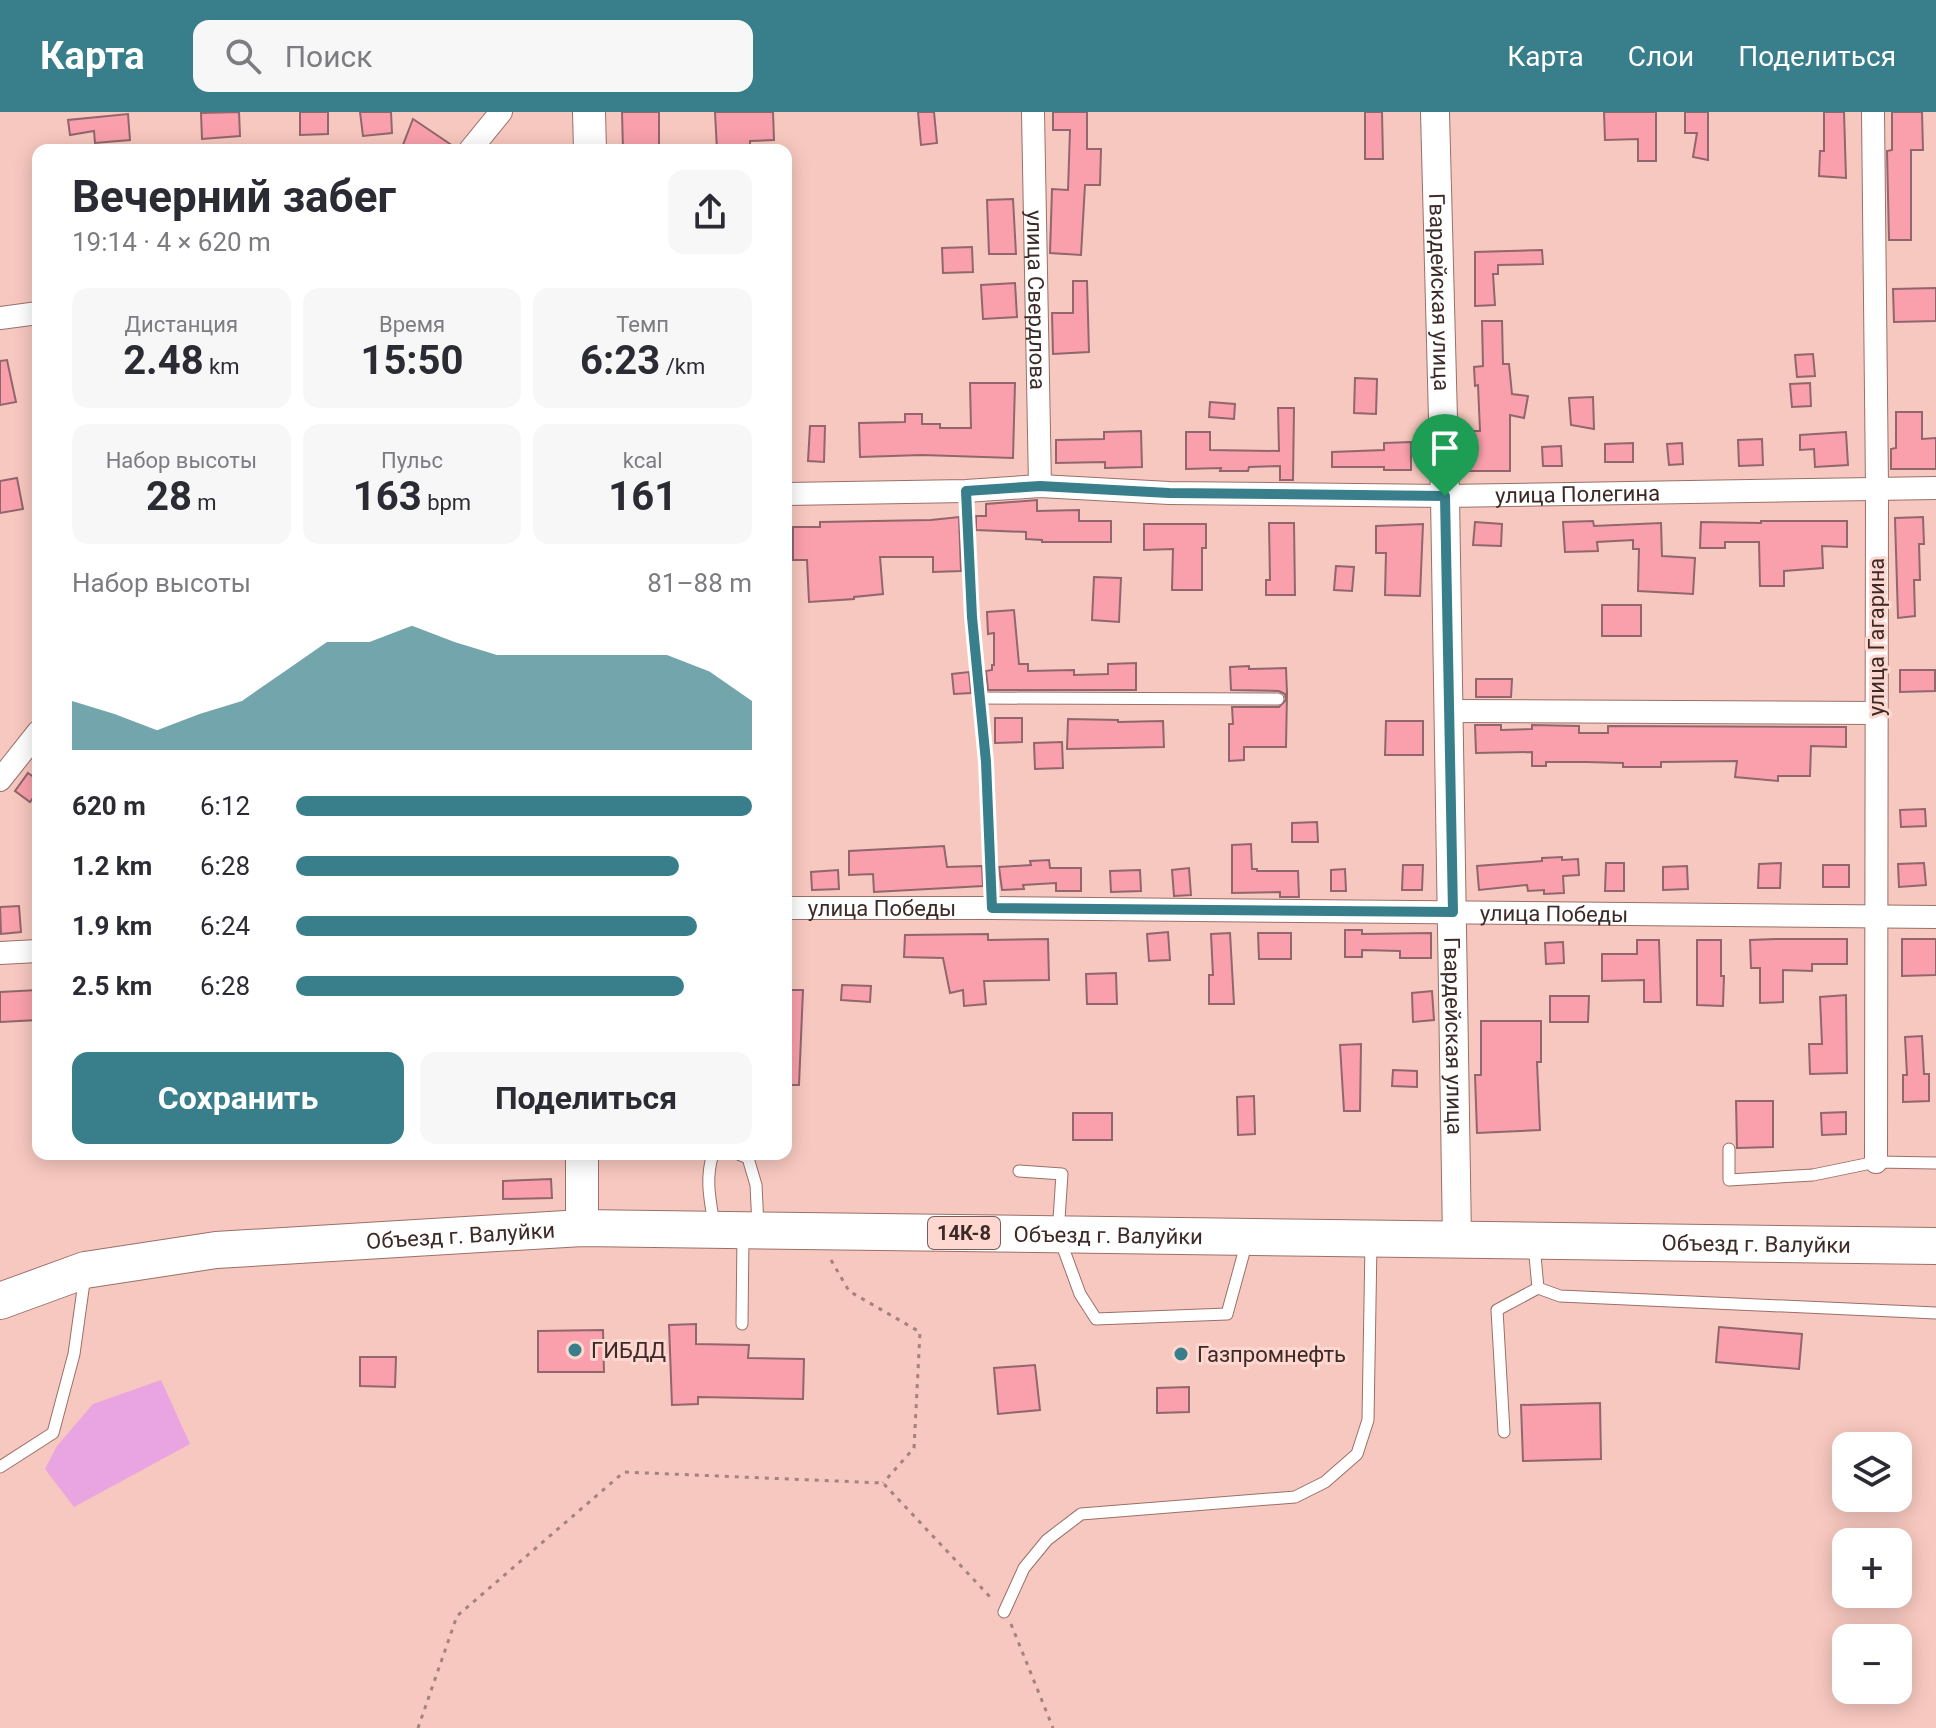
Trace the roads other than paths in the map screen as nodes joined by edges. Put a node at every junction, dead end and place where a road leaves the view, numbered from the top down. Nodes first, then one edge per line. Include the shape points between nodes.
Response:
1 (501, 112) edge
2 (589, 112) edge
3 (1033, 112) edge
4 (1435, 112) edge
5 (1873, 112) edge
6 (475, 144) edge
7 (590, 144) edge
8 (32, 314) edge
9 (0, 318) edge
10 (1040, 486) junction
11 (1877, 487) junction
12 (1936, 488) edge
13 (966, 491) junction
14 (792, 494) edge
15 (1445, 496) junction
16 (979, 698) junction
17 (1278, 699) dead end
18 (1449, 711) junction
19 (1877, 713) junction
20 (32, 740) edge
21 (0, 780) edge
22 (792, 908) edge
23 (992, 908) junction
24 (1453, 912) junction
25 (1875, 917) junction
26 (1936, 917) edge
27 (32, 951) edge
28 (0, 953) edge
29 (1729, 1149) dead end
30 (582, 1160) edge
31 (711, 1160) edge
32 (749, 1160) edge
33 (1876, 1162) junction
34 (1936, 1163) edge
35 (1019, 1171) dead end
36 (582, 1228) junction
37 (739, 1230) junction
38 (1058, 1234) junction
39 (1249, 1236) junction
40 (1371, 1238) junction
41 (1457, 1239) junction
42 (1534, 1240) junction
43 (1936, 1246) edge
44 (85, 1270) junction
45 (1538, 1288) junction
46 (0, 1301) edge
47 (1936, 1313) edge
48 (742, 1324) dead end
49 (1504, 1432) dead end
50 (0, 1467) edge
51 (1004, 1612) road end

1 - 6 street
2 - 7 main road
3 - 10 street, улица Свердлова
4 - 15 street, Гвардейская улица
5 - 11 street, улица Гагарина
8 - 9 street
10 - 13 street, улица Полегина
10 - 15 street, улица Полегина
11 - 12 street, улица Полегина
11 - 15 street, улица Полегина
11 - 19 street, улица Гагарина
13 - 14 street, улица Полегина
13 - 16 lane
15 - 18 street, Гвардейская улица
16 - 17 lane
16 - 23 lane
18 - 19 street
18 - 24 street, Гвардейская улица
19 - 25 street, улица Гагарина
20 - 21 street
22 - 23 street, улица Победы
23 - 24 street, улица Победы
24 - 25 street, улица Победы
24 - 41 street, Гвардейская улица
25 - 26 street, улица Победы
25 - 33 street, улица Гагарина
27 - 28 street
29 - 33 lane via 1729,1180 1813,1175
30 - 36 main road
31 - 37 lane via 708,1193
32 - 37 lane via 759,1211
33 - 34 lane
35 - 38 lane via 1062,1174
36 - 37 main road, Объезд г. Валуйки / 14К-8
36 - 44 main road, Объезд г. Валуйки / 14К-8 via 216,1250
37 - 38 main road, Объезд г. Валуйки / 14К-8
37 - 48 lane
38 - 39 main road, Объезд г. Валуйки / 14К-8
38 - 39 lane via 1080,1294 1096,1319 1227,1314
39 - 40 main road, Объезд г. Валуйки / 14К-8
40 - 41 main road, Объезд г. Валуйки / 14К-8
40 - 51 lane via 1368,1420 1357,1454 1325,1482 1295,1497 1081,1514 1047,1540 1024,1568
41 - 42 main road, Объезд г. Валуйки / 14К-8
42 - 43 main road, Объезд г. Валуйки / 14К-8
42 - 45 lane
44 - 46 main road, Объезд г. Валуйки / 14К-8
44 - 50 lane via 74,1354 53,1433
45 - 47 lane via 1560,1296
45 - 49 lane via 1497,1310

